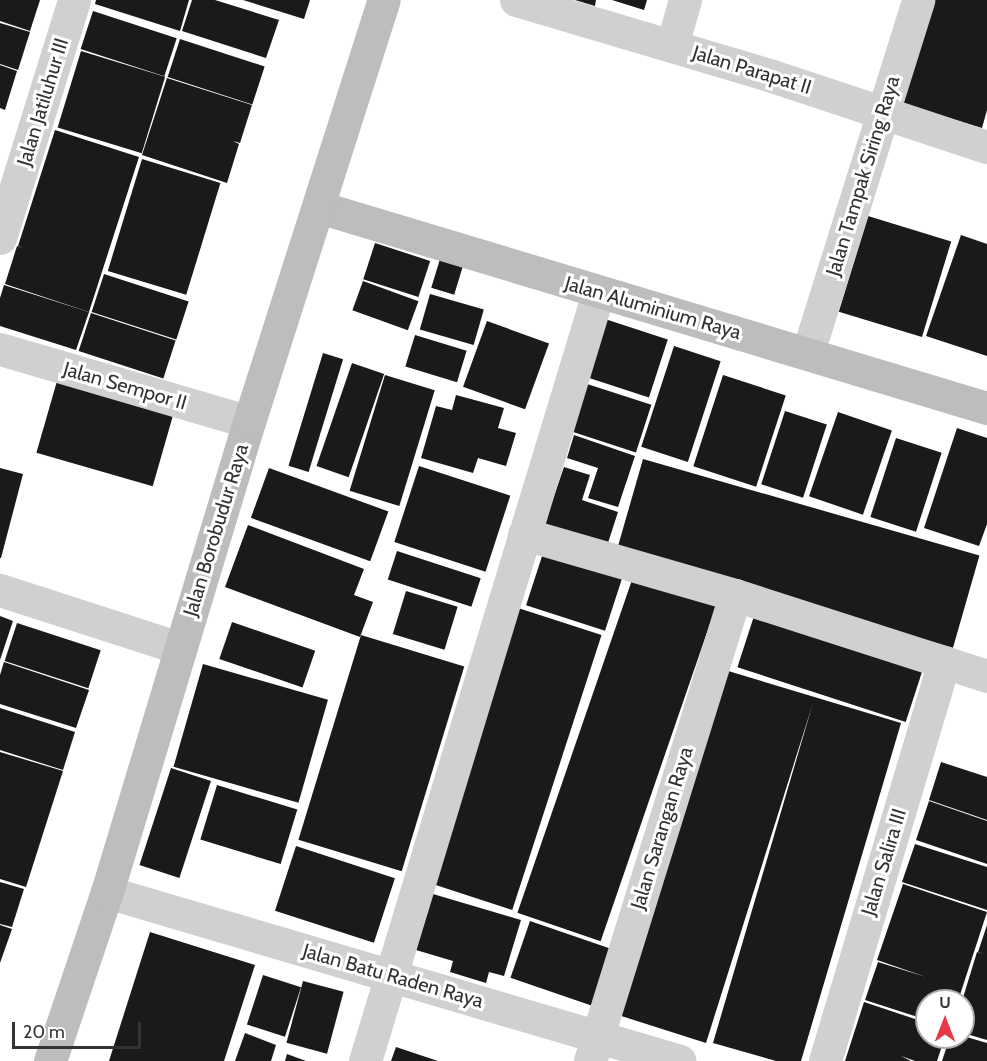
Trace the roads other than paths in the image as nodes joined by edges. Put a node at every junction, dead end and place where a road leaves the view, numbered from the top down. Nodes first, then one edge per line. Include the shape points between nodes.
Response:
1 (74, 0) edge
2 (384, 0) edge
3 (516, 0) edge
4 (685, 0) edge
5 (918, 0) edge
6 (672, 45) junction
7 (883, 112) junction
8 (987, 147) edge
9 (319, 207) junction
10 (0, 238) edge
11 (598, 293) junction
12 (0, 350) edge
13 (808, 352) junction
14 (987, 408) edge
15 (249, 422) junction
16 (524, 534) junction
17 (0, 590) edge
18 (735, 595) junction
19 (180, 648) junction
20 (944, 662) junction
21 (987, 676) edge
22 (106, 892) junction
23 (390, 975) junction
24 (593, 1048) edge
25 (50, 1061) edge
26 (365, 1061) edge
27 (680, 1061) edge
28 (825, 1061) edge

1 - 10 street, Jalan Jatiluhur III
2 - 9 street, Jalan Borobudur Raya
3 - 6 street, Jalan Parapat II
4 - 6 street
5 - 7 street, Jalan Tampak Siring Raya
6 - 7 street, Jalan Parapat II
7 - 8 street, Jalan Parapat II
7 - 13 street, Jalan Tampak Siring Raya
9 - 11 street, Jalan Aluminium Raya
9 - 15 street, Jalan Borobudur Raya
11 - 13 street, Jalan Aluminium Raya
11 - 16 street
12 - 15 street, Jalan Sempor II
13 - 14 street, Jalan Aluminium Raya
15 - 19 street, Jalan Borobudur Raya
16 - 18 street
16 - 23 street
17 - 19 street
18 - 20 street
18 - 24 street, Jalan Sarangan Raya
19 - 22 street, Jalan Borobudur Raya
20 - 21 street
20 - 28 street, Jalan Salira III
22 - 23 street, Jalan Batu Raden Raya
22 - 25 street, Jalan Borobudur Raya
23 - 24 street, Jalan Batu Raden Raya
23 - 26 street
24 - 27 street, Jalan Batu Raden Raya

